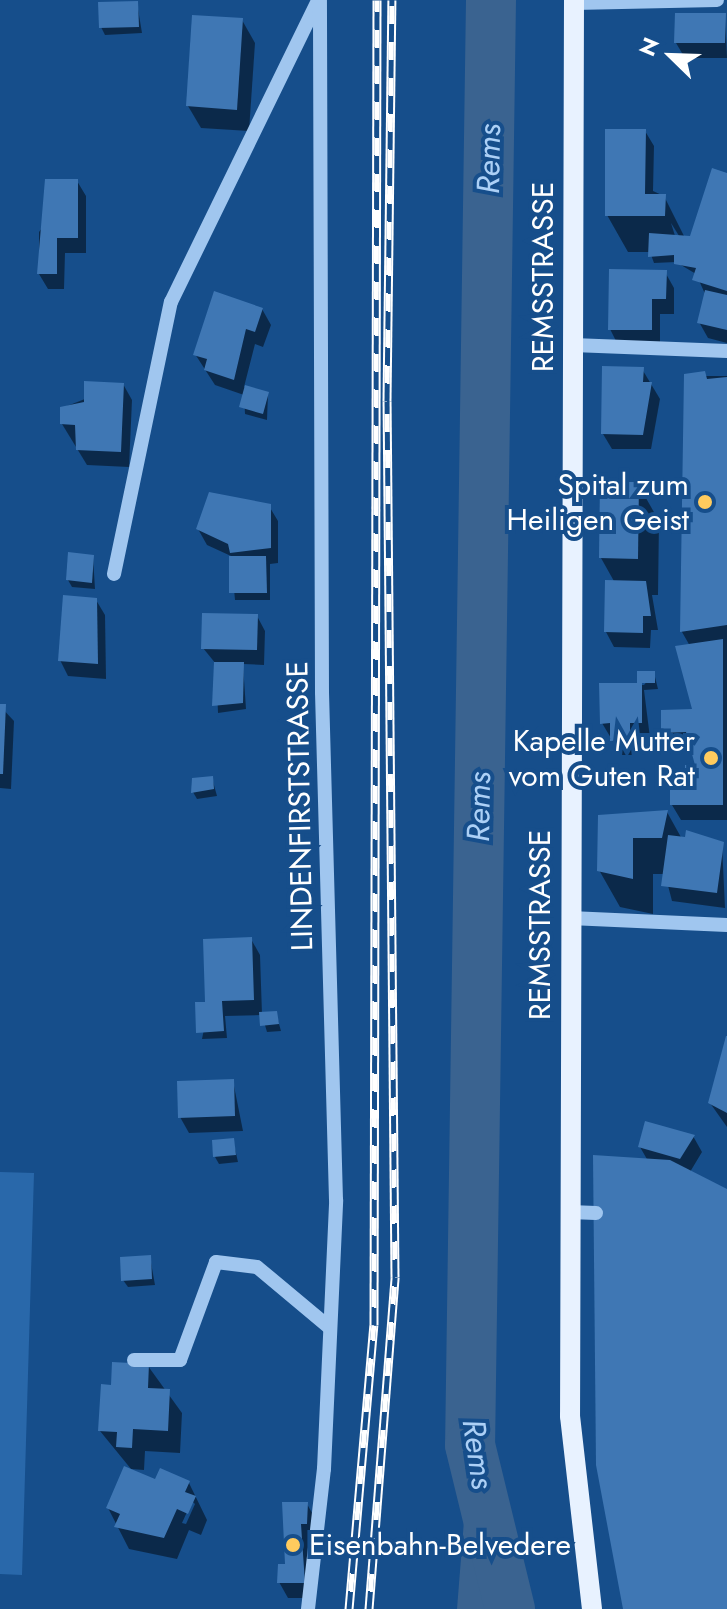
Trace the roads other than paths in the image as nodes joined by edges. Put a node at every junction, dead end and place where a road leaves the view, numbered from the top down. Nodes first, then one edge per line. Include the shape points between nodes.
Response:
1 (319, 0) edge
2 (717, 0) edge
3 (574, 2) edge
4 (653, 2) edge
5 (573, 345) junction
6 (727, 351) edge
7 (114, 574) dead end
8 (570, 918) junction
9 (727, 925) edge
10 (570, 1212) junction
11 (596, 1213) dead end
12 (330, 1328) junction
13 (134, 1360) dead end
14 (308, 1609) edge
15 (592, 1609) edge

1 - 7 street, LINDENFIRSTSTRASSE via 171,302
1 - 12 street, LINDENFIRSTSTRASSE via 322,692 336,1200
2 - 4 street
3 - 4 street
3 - 5 main road, REMSSTRASSE
5 - 6 street
5 - 8 main road, REMSSTRASSE
8 - 9 street
8 - 10 main road, REMSSTRASSE
10 - 11 street
10 - 15 main road, REMSSTRASSE via 570,1416
12 - 13 street via 257,1267 216,1262 180,1360
12 - 14 street, LINDENFIRSTSTRASSE

